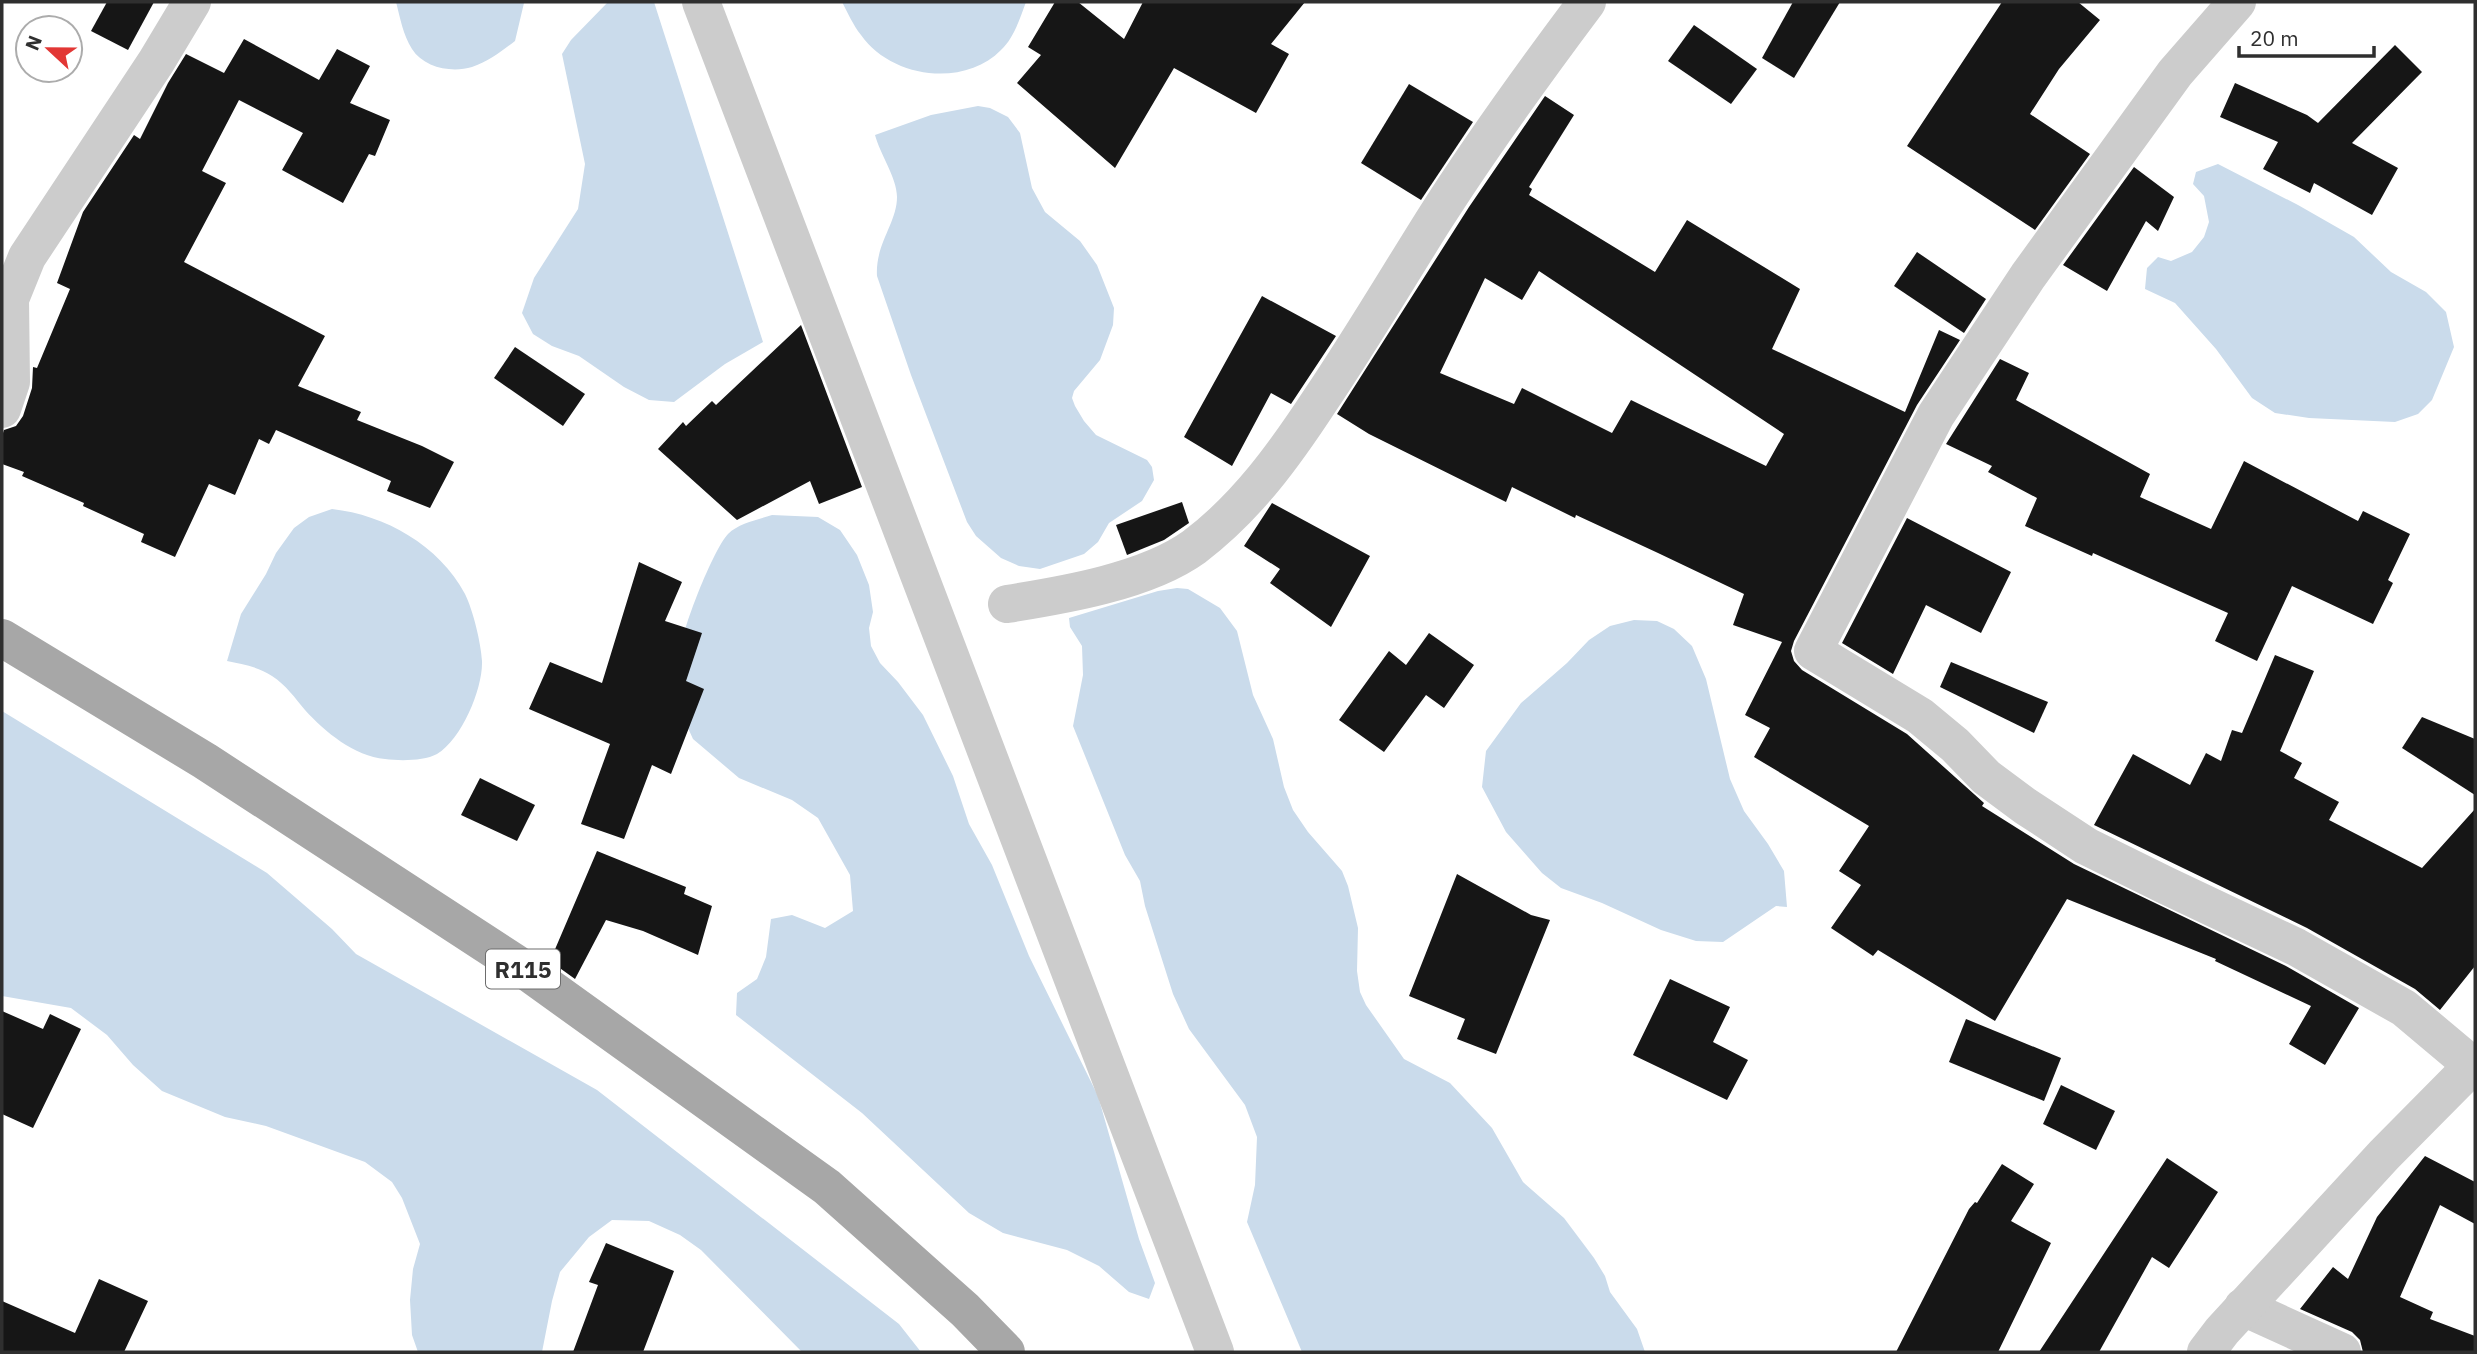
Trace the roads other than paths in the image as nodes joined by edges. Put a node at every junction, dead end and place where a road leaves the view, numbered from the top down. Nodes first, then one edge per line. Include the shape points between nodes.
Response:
1 (192, 2) edge
2 (701, 2) edge
3 (1587, 2) edge
4 (2237, 2) edge
5 (2, 409) edge
6 (1007, 604) dead end
7 (2, 638) edge
8 (2474, 1064) edge
9 (2243, 1307) junction
10 (1006, 1352) edge
11 (1216, 1352) edge
12 (2206, 1352) edge
13 (2342, 1352) edge

1 - 5 street via 27,257 10,299 11,382
2 - 11 street
3 - 6 street via 1514,100 1280,460 1233,513 1192,548 1148,570 1066,595
4 - 8 street via 2175,73 2028,276 1936,415 1813,651 1920,716 1986,777 2086,846 2296,947 2404,1008
7 - 10 main road, R115 via 205,761 526,971 827,1187
8 - 9 street
9 - 12 street
9 - 13 street

